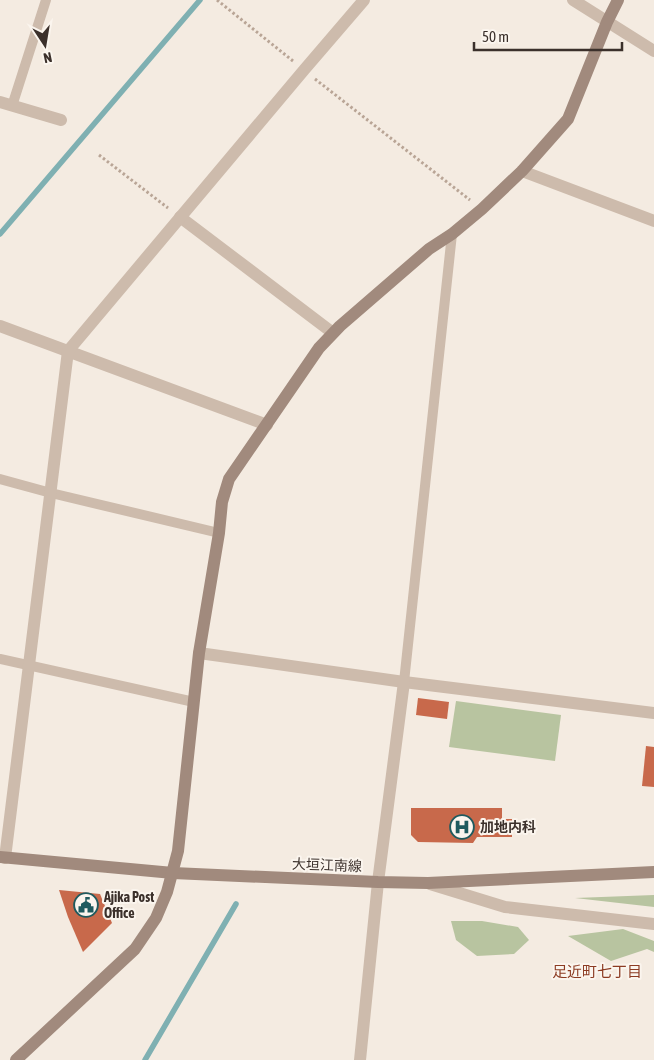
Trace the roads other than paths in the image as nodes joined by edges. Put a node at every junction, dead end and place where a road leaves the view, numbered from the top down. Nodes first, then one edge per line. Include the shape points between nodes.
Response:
1 (46, 0) edge
2 (364, 0) edge
3 (573, 0) edge
4 (618, 0) edge
5 (607, 22) junction
6 (654, 51) edge
7 (6, 104) edge
8 (61, 120) dead end
9 (522, 171) junction
10 (180, 218) junction
11 (654, 221) edge
12 (452, 234) junction
13 (0, 326) edge
14 (333, 333) junction
15 (68, 351) junction
16 (267, 425) junction
17 (0, 479) edge
18 (51, 493) junction
19 (219, 533) junction
20 (199, 653) junction
21 (0, 659) edge
22 (30, 666) junction
23 (404, 682) junction
24 (194, 702) junction
25 (654, 713) edge
26 (2, 858) edge
27 (654, 872) edge
28 (173, 873) junction
29 (378, 882) junction
30 (428, 883) junction
31 (654, 924) edge
32 (16, 1060) edge
33 (360, 1060) edge

1 - 7 lane
2 - 10 street
3 - 5 street
4 - 5 street
5 - 6 street
5 - 9 street via 568,118
7 - 8 street
9 - 11 street
9 - 12 street
10 - 14 street
10 - 15 street
12 - 14 street via 429,249
12 - 23 lane
13 - 15 street
14 - 16 street via 319,348
15 - 16 street
15 - 18 street
16 - 19 street via 229,479 222,502
17 - 18 lane
18 - 19 lane
18 - 22 street
19 - 20 street
20 - 23 street
20 - 24 street
21 - 22 lane
22 - 24 lane
22 - 26 street
23 - 25 street
23 - 29 street
24 - 28 street
26 - 28 street, 大垣江南線
27 - 30 street, 大垣江南線
28 - 29 street, 大垣江南線
28 - 32 street via 156,918 135,949
29 - 30 street, 大垣江南線
29 - 33 street
30 - 31 street via 505,907

